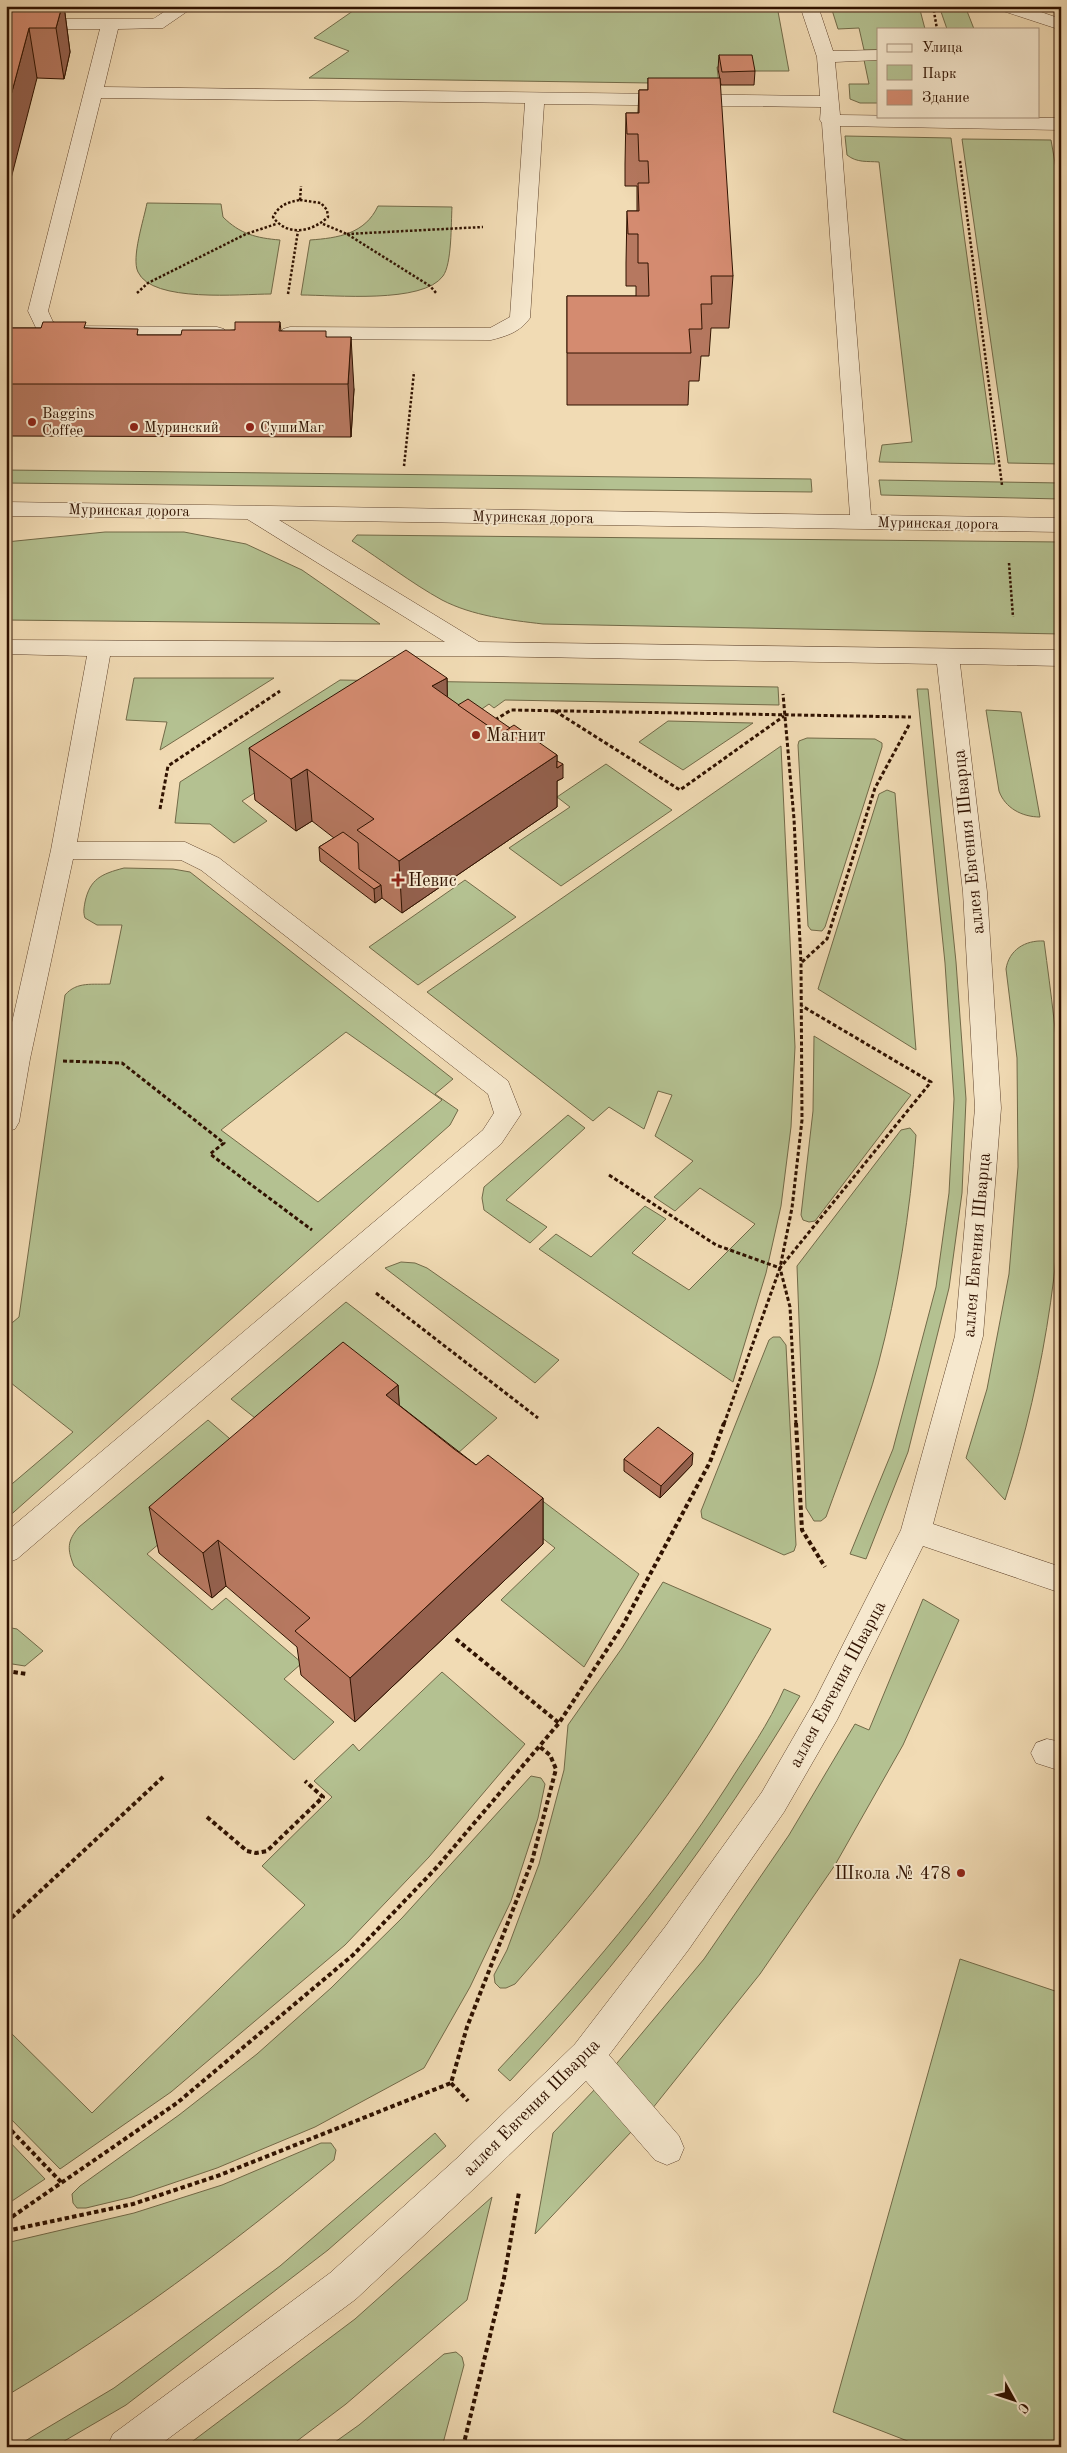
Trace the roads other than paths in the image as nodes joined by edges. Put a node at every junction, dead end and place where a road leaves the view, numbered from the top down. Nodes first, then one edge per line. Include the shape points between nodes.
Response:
1 (186, 6) edge
2 (808, 6) edge
3 (1006, 6) edge
4 (6, 24) edge
5 (1057, 24) edge
6 (110, 25) junction
7 (1040, 35) edge
8 (877, 55) edge
9 (826, 57) junction
10 (92, 92) junction
11 (535, 98) junction
12 (829, 111) junction
13 (877, 115) edge
14 (916, 118) edge
15 (1061, 124) edge
16 (234, 333) edge
17 (274, 333) edge
18 (6, 509) edge
19 (249, 512) junction
20 (860, 522) junction
21 (1061, 525) edge
22 (6, 646) edge
23 (100, 649) junction
24 (474, 649) junction
25 (948, 657) junction
26 (1061, 658) edge
27 (63, 850) junction
28 (6, 1122) edge
29 (916, 1531) junction
30 (6, 1550) edge
31 (1061, 1580) edge
32 (587, 2056) junction
33 (667, 2148) dead end
34 (126, 2447) edge

1 - 6 street via 157,24
2 - 9 street
3 - 5 street
4 - 6 street
5 - 7 street
6 - 10 street
8 - 9 street
9 - 12 street
10 - 11 street
10 - 16 street via 38,311 44,326 66,332
11 - 12 street
11 - 17 street via 520,318 514,324 491,334
12 - 13 street
12 - 20 street
14 - 15 street
18 - 19 street, Муринская дорога
19 - 20 street, Муринская дорога
19 - 24 street
20 - 21 street, Муринская дорога
22 - 23 street
23 - 24 street
23 - 27 street
24 - 25 street
25 - 26 street
25 - 29 street, аллея Евгения Шварца via 975,892 988,1108 969,1336
27 - 28 street
27 - 30 street via 185,851 210,864 499,1088 508,1114 492,1136 410,1208
29 - 31 street
29 - 32 street, аллея Евгения Шварца via 826,1710 773,1802 677,1938
32 - 33 street
32 - 34 street, аллея Евгения Шварца via 343,2286

